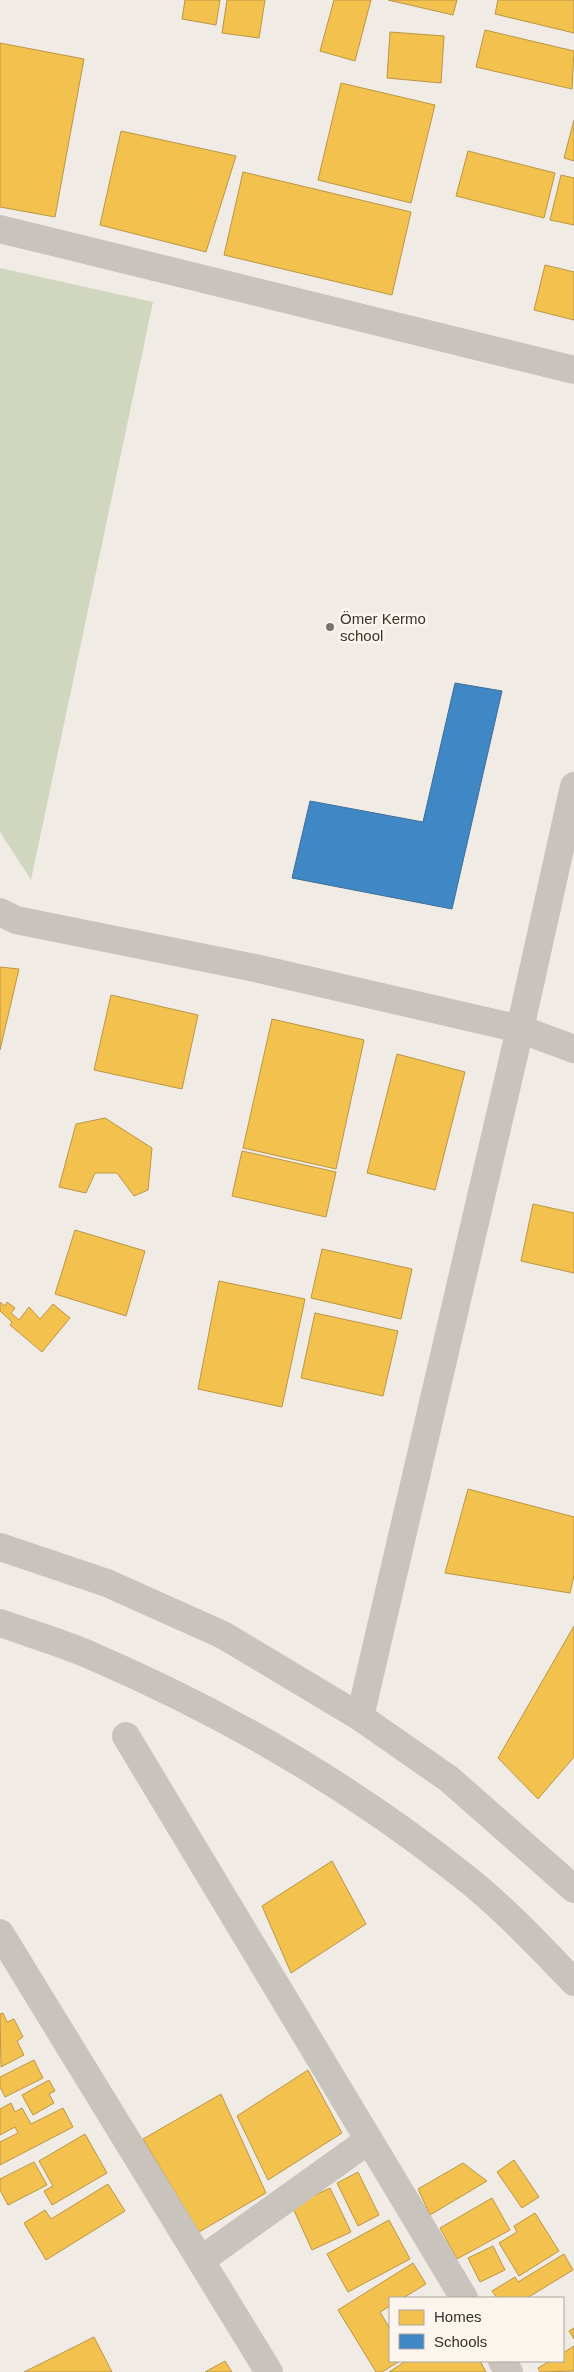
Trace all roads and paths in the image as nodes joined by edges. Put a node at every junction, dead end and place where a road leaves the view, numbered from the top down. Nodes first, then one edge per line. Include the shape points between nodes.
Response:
1 (0, 229) edge
2 (574, 370) edge
3 (574, 786) edge
4 (0, 912) edge
5 (520, 1028) junction
6 (574, 1048) edge
7 (0, 1547) edge
8 (0, 1623) edge
9 (360, 1717) junction
10 (126, 1736) dead end
11 (574, 1889) edge
12 (0, 1933) edge
13 (574, 1982) edge
14 (369, 2140) junction
15 (201, 2260) junction
16 (463, 2297) edge
17 (269, 2372) edge

1 - 2 street
3 - 5 street
4 - 5 street via 16,920 255,968
5 - 6 street
5 - 9 street
7 - 9 street via 107,1584 223,1635
8 - 13 street via 92,1656 192,1703 281,1751 377,1812 463,1876 524,1930
9 - 11 street via 449,1779
10 - 14 street
12 - 15 street
14 - 15 street
14 - 16 street
15 - 17 street

